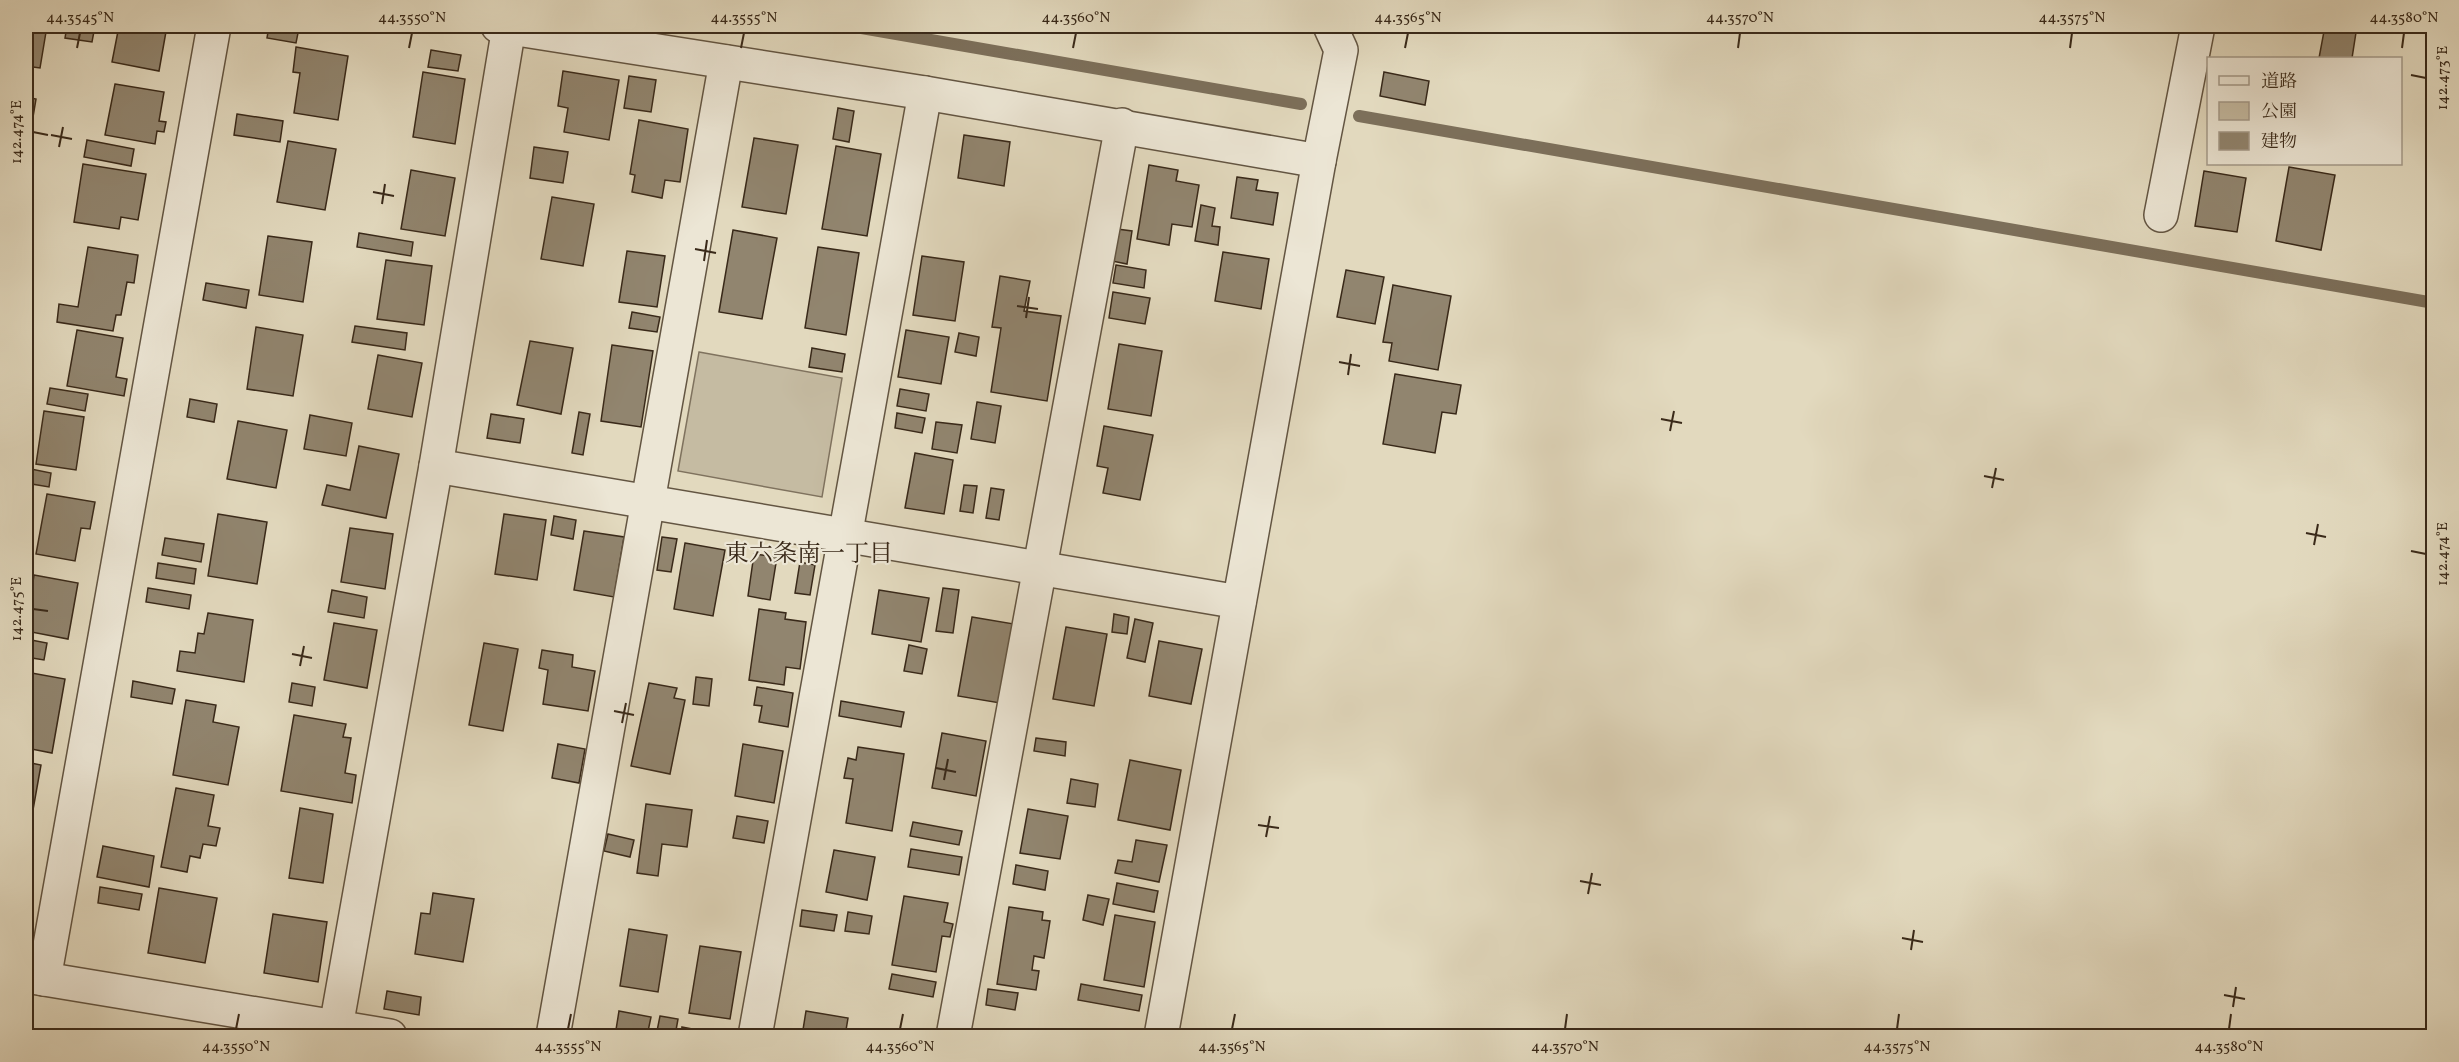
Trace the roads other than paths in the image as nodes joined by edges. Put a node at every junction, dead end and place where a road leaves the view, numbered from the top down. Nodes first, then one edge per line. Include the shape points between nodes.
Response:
1 (214, 26) edge
2 (504, 26) edge
3 (1330, 26) edge
4 (2198, 26) edge
5 (726, 62) junction
6 (925, 93) junction
7 (1122, 125) junction
8 (1318, 160) junction
9 (2161, 215) dead end
10 (436, 466) junction
11 (647, 502) junction
12 (845, 536) junction
13 (1040, 568) junction
14 (1239, 602) junction
15 (35, 978) edge
16 (336, 1027) junction
17 (390, 1036) edge
18 (553, 1036) edge
19 (755, 1036) edge
20 (953, 1036) edge
21 (1161, 1036) edge

1 - 15 street
2 - 5 street
2 - 10 street
3 - 8 street via 1341,50
4 - 9 street
5 - 6 street
5 - 11 street
6 - 7 street
6 - 12 street
7 - 8 street
7 - 13 street
8 - 14 street
10 - 11 street
10 - 16 street
11 - 12 street
11 - 18 street
12 - 13 street
12 - 19 street
13 - 14 street
13 - 20 street
14 - 21 street
15 - 16 street
16 - 17 street

